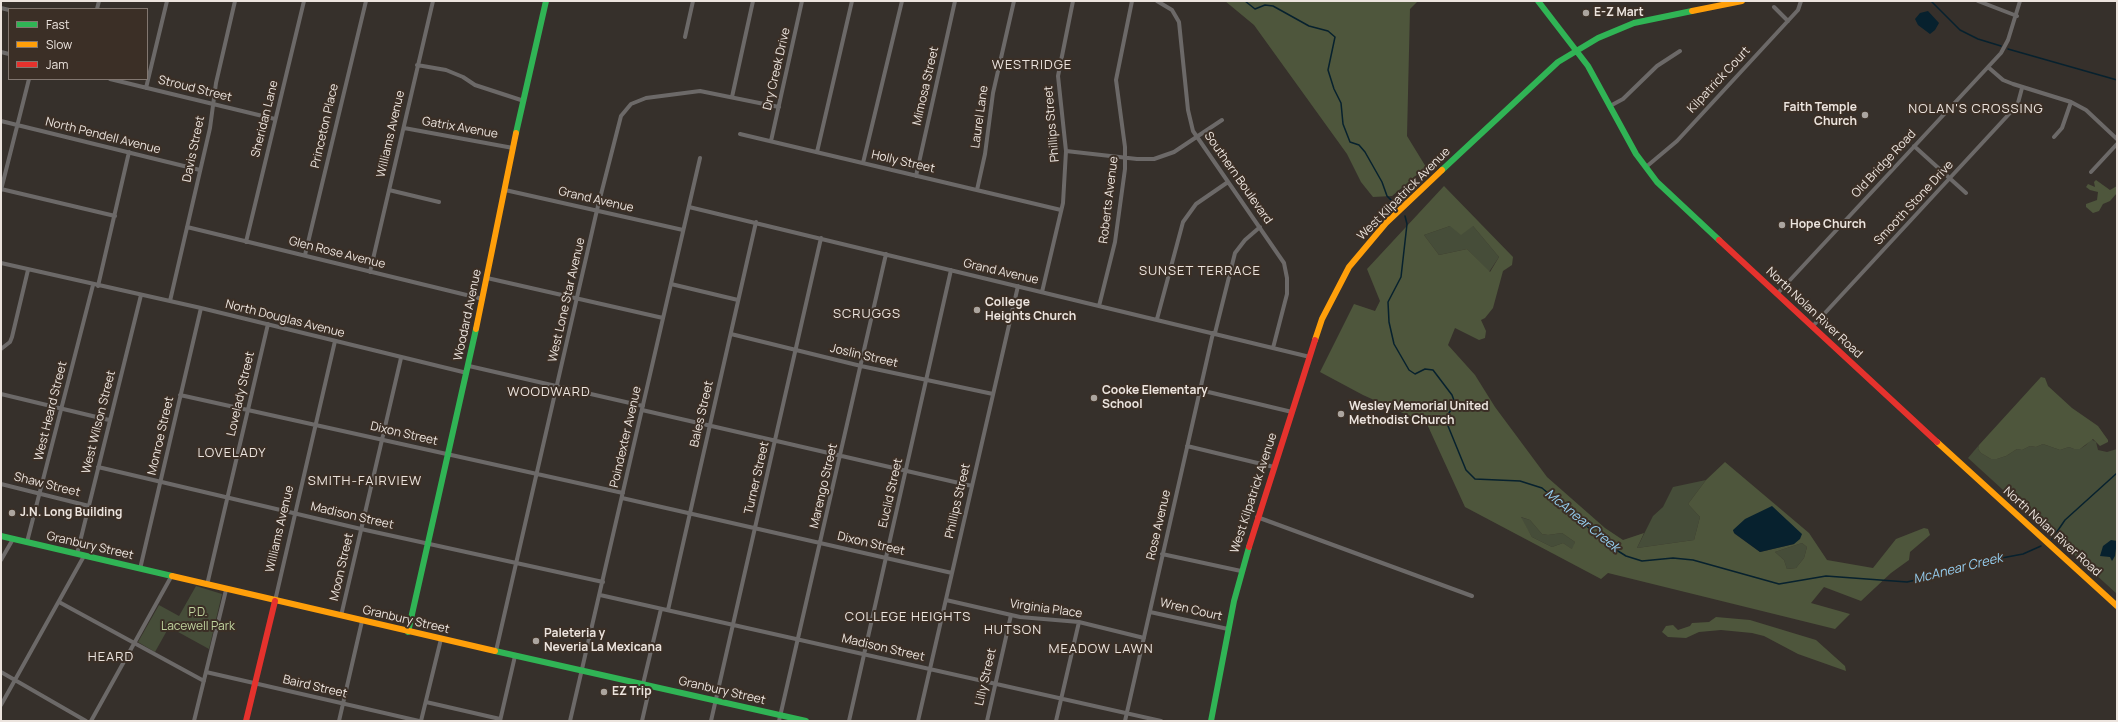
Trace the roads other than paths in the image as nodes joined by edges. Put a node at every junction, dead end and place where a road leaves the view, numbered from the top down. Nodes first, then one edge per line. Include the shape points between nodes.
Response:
1 (167, 1) edge
2 (235, 1) edge
3 (304, 1) edge
4 (366, 1) edge
5 (433, 1) edge
6 (546, 1) edge
7 (693, 1) edge
8 (753, 1) edge
9 (802, 1) edge
10 (852, 1) edge
11 (902, 1) edge
12 (955, 1) edge
13 (1014, 1) edge
14 (1073, 1) edge
15 (1132, 1) edge
16 (1157, 1) edge
17 (1538, 1) edge
18 (1740, 1) edge
19 (1801, 1) edge
20 (1978, 1) edge
21 (2020, 1) edge
22 (1774, 7) dead end
23 (2017, 16) junction
24 (1788, 21) junction
25 (685, 37) dead end
26 (1576, 50) junction
27 (1680, 51) dead end
28 (417, 65) junction
29 (1988, 67) junction
30 (29, 80) edge
31 (114, 80) edge
32 (148, 80) edge
33 (148, 80) edge
34 (146, 88) junction
35 (2022, 88) junction
36 (732, 97) junction
37 (524, 101) junction
38 (2071, 102) junction
39 (214, 104) junction
40 (1610, 106) junction
41 (779, 107) junction
42 (275, 119) junction
43 (1222, 120) dead end
44 (1, 121) edge
45 (18, 125) junction
46 (404, 128) junction
47 (740, 134) dead end
48 (2054, 137) dead end
49 (1197, 138) junction
50 (2117, 139) edge
51 (771, 141) junction
52 (2117, 144) edge
53 (1914, 146) junction
54 (513, 148) junction
55 (1066, 151) junction
56 (129, 152) junction
57 (817, 152) junction
58 (700, 158) dead end
59 (1125, 158) junction
60 (863, 163) junction
61 (1646, 168) junction
62 (200, 170) junction
63 (2091, 172) dead end
64 (916, 176) junction
65 (1950, 178) junction
66 (1228, 182) junction
67 (1, 189) edge
68 (389, 190) junction
69 (505, 190) junction
70 (977, 190) junction
71 (1966, 193) dead end
72 (439, 202) dead end
73 (688, 206) junction
74 (597, 210) junction
75 (1061, 210) junction
76 (115, 216) junction
77 (756, 222) junction
78 (187, 227) junction
79 (1260, 227) junction
80 (683, 230) junction
81 (821, 238) junction
82 (246, 242) junction
83 (886, 254) junction
84 (305, 255) junction
85 (1, 263) edge
86 (28, 270) junction
87 (951, 270) junction
88 (370, 272) junction
89 (487, 278) junction
90 (671, 284) junction
91 (93, 285) junction
92 (98, 286) junction
93 (1018, 286) junction
94 (1042, 292) junction
95 (1777, 294) junction
96 (141, 295) junction
97 (577, 298) junction
98 (483, 299) junction
99 (738, 300) junction
100 (170, 301) junction
101 (1099, 306) junction
102 (201, 308) junction
103 (663, 318) junction
104 (1157, 319) junction
105 (268, 324) junction
106 (1812, 327) junction
107 (1214, 333) junction
108 (731, 334) junction
109 (335, 341) junction
110 (1273, 348) junction
111 (1, 349) edge
112 (796, 350) junction
113 (1310, 357) junction
114 (401, 358) junction
115 (469, 366) junction
116 (861, 366) junction
117 (467, 373) junction
118 (927, 380) junction
119 (558, 386) junction
120 (1200, 390) junction
121 (1, 394) edge
122 (993, 394) junction
123 (180, 395) junction
124 (61, 408) junction
125 (643, 408) junction
126 (247, 410) junction
127 (1292, 412) junction
128 (109, 420) junction
129 (316, 425) junction
130 (709, 426) junction
131 (383, 440) junction
132 (775, 441) junction
133 (1187, 446) junction
134 (448, 455) junction
135 (841, 456) junction
136 (98, 467) junction
137 (1274, 467) junction
138 (906, 470) junction
139 (538, 474) junction
140 (160, 482) junction
141 (1, 484) edge
142 (972, 486) junction
143 (40, 494) junction
144 (623, 495) junction
145 (227, 497) junction
146 (89, 506) junction
147 (296, 514) junction
148 (690, 514) junction
149 (1257, 517) junction
150 (361, 529) junction
151 (756, 529) junction
152 (1, 536) edge
153 (13, 538) junction
154 (27, 542) junction
155 (428, 543) junction
156 (821, 543) junction
157 (76, 554) junction
158 (1162, 554) junction
159 (84, 556) junction
160 (886, 558) junction
161 (1, 560) edge
162 (516, 563) junction
163 (140, 569) junction
164 (1241, 572) junction
165 (952, 573) junction
166 (171, 577) junction
167 (603, 582) junction
168 (207, 585) junction
169 (226, 590) junction
170 (600, 595) junction
171 (1472, 596) dead end
172 (275, 600) junction
173 (946, 600) junction
174 (59, 602) junction
175 (2117, 606) edge
176 (661, 609) junction
177 (668, 610) junction
178 (1150, 612) junction
179 (1011, 615) junction
180 (341, 616) junction
181 (362, 621) junction
182 (1079, 622) junction
183 (733, 626) junction
184 (1228, 629) junction
185 (408, 632) junction
186 (1144, 638) junction
187 (440, 639) junction
188 (798, 640) junction
189 (134, 644) junction
190 (496, 651) junction
191 (865, 654) junction
192 (515, 656) junction
193 (930, 669) junction
194 (582, 670) junction
195 (1, 672) edge
196 (206, 672) junction
197 (15, 680) junction
198 (204, 681) junction
199 (995, 683) junction
200 (255, 684) junction
201 (643, 684) junction
202 (650, 686) junction
203 (1061, 698) junction
204 (716, 701) junction
205 (426, 702) junction
206 (343, 704) junction
207 (1, 705) edge
208 (1127, 713) junction
209 (780, 718) edge
210 (500, 720) edge
211 (86, 721) edge
212 (91, 721) edge
213 (194, 721) edge
214 (246, 721) edge
215 (339, 721) edge
216 (420, 721) edge
217 (570, 721) edge
218 (642, 721) edge
219 (711, 721) edge
220 (806, 721) edge
221 (849, 721) edge
222 (918, 721) edge
223 (987, 721) edge
224 (1056, 721) edge
225 (1125, 721) edge
226 (1161, 721) edge
227 (1211, 721) edge

1 - 32 street
2 - 39 street, Davis Street via 216,83
3 - 42 street, Sheridan Lane
4 - 84 street, Princeton Place
5 - 28 street, Williams Avenue
6 - 37 main road, Woodard Avenue
7 - 25 street
8 - 36 street
9 - 41 street, Dry Creek Drive
10 - 57 street
11 - 60 street
12 - 64 street, Mimosa Street
13 - 70 street, Laurel Lane via 993,94
14 - 55 street, Phillips Street via 1058,76
15 - 59 street, Roberts Avenue via 1116,80
16 - 49 street, Southern Boulevard via 1169,6 1175,13 1179,27 1189,120
17 - 26 main road, North Nolan River Road
18 - 26 main road, West Kilpatrick Avenue via 1635,23
19 - 24 street, Kilpatrick Court via 1798,10
20 - 23 street
21 - 23 street, Old Bridge Road
22 - 24 street
23 - 29 street, Old Bridge Road via 2004,49
24 - 61 street, Kilpatrick Court via 1670,148
26 - 40 main road, North Nolan River Road via 1592,72
26 - 113 main road, West Kilpatrick Avenue via 1540,77 1373,238 1349,267 1335,293 1322,319
27 - 40 street via 1657,66 1623,99
28 - 37 street via 447,71 464,77 475,85
28 - 46 street, Williams Avenue
29 - 35 street via 2003,80
29 - 53 street, Old Bridge Road
30 - 45 street
31 - 34 street, Stroud Street
33 - 34 street
34 - 39 street, Stroud Street
35 - 38 street
35 - 65 street, Smooth Stone Drive via 2018,103
36 - 41 street, West Lone Star Avenue
36 - 74 street, West Lone Star Avenue via 695,91 646,98 631,104 617,124
37 - 54 main road, Woodard Avenue
38 - 48 street via 2062,128
38 - 50 street via 2086,110
39 - 42 street, Stroud Street
39 - 62 street, Davis Street
40 - 61 main road, North Nolan River Road
41 - 51 street, Dry Creek Drive
42 - 82 street, Sheridan Lane
43 - 49 street
44 - 45 street, North Pendell Avenue
45 - 56 street, North Pendell Avenue
45 - 67 street
46 - 54 street, Gatrix Avenue
46 - 68 street, Williams Avenue
47 - 51 street, Holly Street
49 - 59 street via 1163,157 1145,160
49 - 66 street, Southern Boulevard
51 - 57 street, Holly Street
52 - 63 street
53 - 65 street
53 - 95 street, Old Bridge Road
54 - 69 main road, Woodard Avenue
55 - 59 street
55 - 75 street, Phillips Street
56 - 62 street, North Pendell Avenue
56 - 76 street
57 - 60 street, Holly Street
58 - 73 street, Poindexter Avenue
59 - 101 street, Roberts Avenue via 1115,242
60 - 64 street, Holly Street
61 - 95 main road, North Nolan River Road via 1676,201
62 - 78 street, Davis Street
64 - 70 street, Holly Street
65 - 71 street
65 - 106 street, Smooth Stone Drive
66 - 79 street, Southern Boulevard
66 - 104 street via 1196,204 1183,221
67 - 76 street
68 - 72 street
68 - 88 street, Williams Avenue
69 - 74 street, Grand Avenue
69 - 89 main road, Woodard Avenue
70 - 75 street, Holly Street
73 - 77 street, Grand Avenue
73 - 80 street, Poindexter Avenue
74 - 80 street, Grand Avenue
74 - 97 street, West Lone Star Avenue
75 - 94 street, Phillips Street
76 - 92 street
77 - 81 street, Grand Avenue
77 - 99 street, Bales Street
78 - 82 street, Glen Rose Avenue
78 - 100 street, Davis Street
79 - 107 street, Rose Avenue via 1245,240 1236,253
79 - 110 street, Southern Boulevard via 1281,256 1288,278
80 - 90 street, Poindexter Avenue
81 - 83 street, Grand Avenue
81 - 112 street, Turner Street
82 - 84 street, Glen Rose Avenue
83 - 87 street, Grand Avenue
83 - 116 street, Marengo Street
84 - 88 street, Glen Rose Avenue
85 - 86 street
86 - 91 street
86 - 111 street via 12,337
87 - 93 street, Grand Avenue
87 - 118 street, Euclid Street
88 - 98 street, Glen Rose Avenue
89 - 97 street
89 - 98 main road, Woodard Avenue
90 - 99 street
90 - 103 street, Poindexter Avenue
91 - 92 street, North Douglas Avenue
91 - 124 street, West Heard Street
92 - 96 street, North Douglas Avenue
93 - 94 street, Grand Avenue
93 - 122 street, Phillips Street
94 - 101 street, Grand Avenue
95 - 106 main road, North Nolan River Road
96 - 100 street, North Douglas Avenue
96 - 128 street, West Wilson Street
97 - 103 street
97 - 119 street, West Lone Star Avenue
98 - 115 main road, Woodard Avenue
99 - 108 street, Bales Street
100 - 102 street, North Douglas Avenue
101 - 104 street, Grand Avenue
102 - 105 street, North Douglas Avenue
102 - 123 street, Monroe Street
103 - 125 street, Poindexter Avenue
104 - 107 street, Grand Avenue
105 - 109 street, North Douglas Avenue
105 - 126 street, Lovelady Street
106 - 175 main road, North Nolan River Road
107 - 110 street, Grand Avenue
107 - 120 street, Rose Avenue
108 - 112 street, Joslin Street
108 - 130 street, Bales Street
109 - 114 street, North Douglas Avenue
109 - 129 street, Williams Avenue
110 - 113 street, Grand Avenue
112 - 116 street, Joslin Street
112 - 132 street, Turner Street
113 - 127 main road, West Kilpatrick Avenue
114 - 117 street, North Douglas Avenue
114 - 131 street, Moon Street
115 - 117 main road, Woodard Avenue
115 - 119 street
116 - 118 street, Joslin Street
116 - 135 street, Marengo Street
117 - 134 main road, Woodard Avenue
118 - 122 street, Joslin Street
118 - 138 street, Euclid Street
119 - 125 street
119 - 139 street, West Lone Star Avenue
120 - 127 street
120 - 133 street, Rose Avenue
121 - 124 street
122 - 142 street, Phillips Street
123 - 126 street, Dixon Street
123 - 140 street, Monroe Street
124 - 128 street
124 - 143 street, West Heard Street
125 - 130 street
125 - 144 street, Poindexter Avenue
126 - 129 street, Dixon Street
126 - 145 street, Lovelady Street
127 - 137 main road, West Kilpatrick Avenue
128 - 136 street, West Wilson Street
129 - 131 street, Dixon Street
129 - 147 street, Williams Avenue
130 - 132 street
130 - 148 street, Bales Street
131 - 134 street, Dixon Street
131 - 150 street, Moon Street
132 - 135 street
132 - 151 street, Turner Street
133 - 137 street
133 - 158 street, Rose Avenue
134 - 139 street, Dixon Street
134 - 155 main road, Woodard Avenue
135 - 138 street
135 - 156 street, Marengo Street
136 - 140 street, Madison Street
136 - 146 street, West Wilson Street
137 - 149 main road, West Kilpatrick Avenue
138 - 142 street
138 - 160 street, Euclid Street
139 - 144 street, Dixon Street
139 - 162 street, West Lone Star Avenue
140 - 145 street, Madison Street
140 - 163 street, Monroe Street
141 - 143 street, Shaw Street
142 - 165 street, Phillips Street
143 - 146 street, Shaw Street
143 - 154 street, West Heard Street
144 - 148 street, Dixon Street
144 - 167 street, Poindexter Avenue
145 - 147 street, Madison Street
145 - 168 street, Lovelady Street
146 - 157 street, West Wilson Street
147 - 150 street, Madison Street
147 - 172 street, Williams Avenue
148 - 151 street, Dixon Street
148 - 177 street, Bales Street
149 - 164 main road, West Kilpatrick Avenue
149 - 171 street
150 - 155 street, Madison Street
150 - 180 street, Moon Street
151 - 156 street, Dixon Street
151 - 183 street, Turner Street
152 - 153 main road, Granbury Street
153 - 154 main road, Granbury Street
153 - 161 street
154 - 157 main road, Granbury Street
155 - 162 street, Madison Street
155 - 185 main road, Woodard Avenue
156 - 160 street, Dixon Street
156 - 188 street, Marengo Street
157 - 159 main road, Granbury Street
158 - 164 street
158 - 178 street, Rose Avenue
159 - 163 main road, Granbury Street
159 - 174 street
160 - 165 street, Dixon Street
160 - 191 street, Euclid Street
162 - 167 street, Madison Street
162 - 190 street, West Lone Star Avenue
163 - 166 main road, Granbury Street
164 - 184 main road, West Kilpatrick Avenue
165 - 173 street, Phillips Street
166 - 168 main road, Granbury Street
166 - 189 street
167 - 170 street, Poindexter Avenue
168 - 169 main road, Granbury Street
169 - 172 main road, Granbury Street
169 - 196 street
170 - 176 street, Madison Street
170 - 194 street, Poindexter Avenue
172 - 180 main road, Granbury Street
172 - 200 main road, Williams Avenue
173 - 179 street, Virginia Place
173 - 193 street, Phillips Street
174 - 189 street
174 - 197 street
176 - 177 street, Madison Street
176 - 201 street
177 - 183 street, Madison Street
178 - 184 street, Wren Court
178 - 186 street, Rose Avenue
179 - 182 street, Virginia Place
179 - 199 street, Lilly Street
180 - 181 main road, Granbury Street
181 - 185 main road, Granbury Street
181 - 206 street
182 - 186 street, Virginia Place
182 - 203 street
183 - 188 street, Madison Street
183 - 204 street, Turner Street
184 - 227 main road, West Kilpatrick Avenue
185 - 187 main road, Granbury Street
186 - 208 street, Rose Avenue
187 - 190 main road, Granbury Street
187 - 205 street
188 - 191 street, Madison Street
188 - 209 street, Marengo Street
189 - 198 street
189 - 212 street
190 - 192 main road, Granbury Street
191 - 193 street, Madison Street
191 - 221 street, Euclid Street
192 - 194 main road, Granbury Street
192 - 210 street
193 - 199 street, Madison Street
193 - 222 street, Phillips Street
194 - 201 main road, Granbury Street
194 - 217 street, Poindexter Avenue
195 - 197 street
196 - 198 street
196 - 200 street, Baird Street
197 - 207 street
197 - 211 street
198 - 213 street
199 - 203 street, Madison Street
199 - 223 street, Lilly Street
200 - 206 street, Baird Street
200 - 214 main road, Williams Avenue
201 - 202 main road, Granbury Street
202 - 204 main road, Granbury Street
202 - 218 street
203 - 208 street, Madison Street
203 - 224 street
204 - 209 main road, Granbury Street
204 - 219 street, Turner Street
205 - 210 street
205 - 216 street
206 - 215 street
206 - 216 street, Baird Street
208 - 225 street, Rose Avenue
208 - 226 street, Madison Street
209 - 220 main road, Granbury Street

